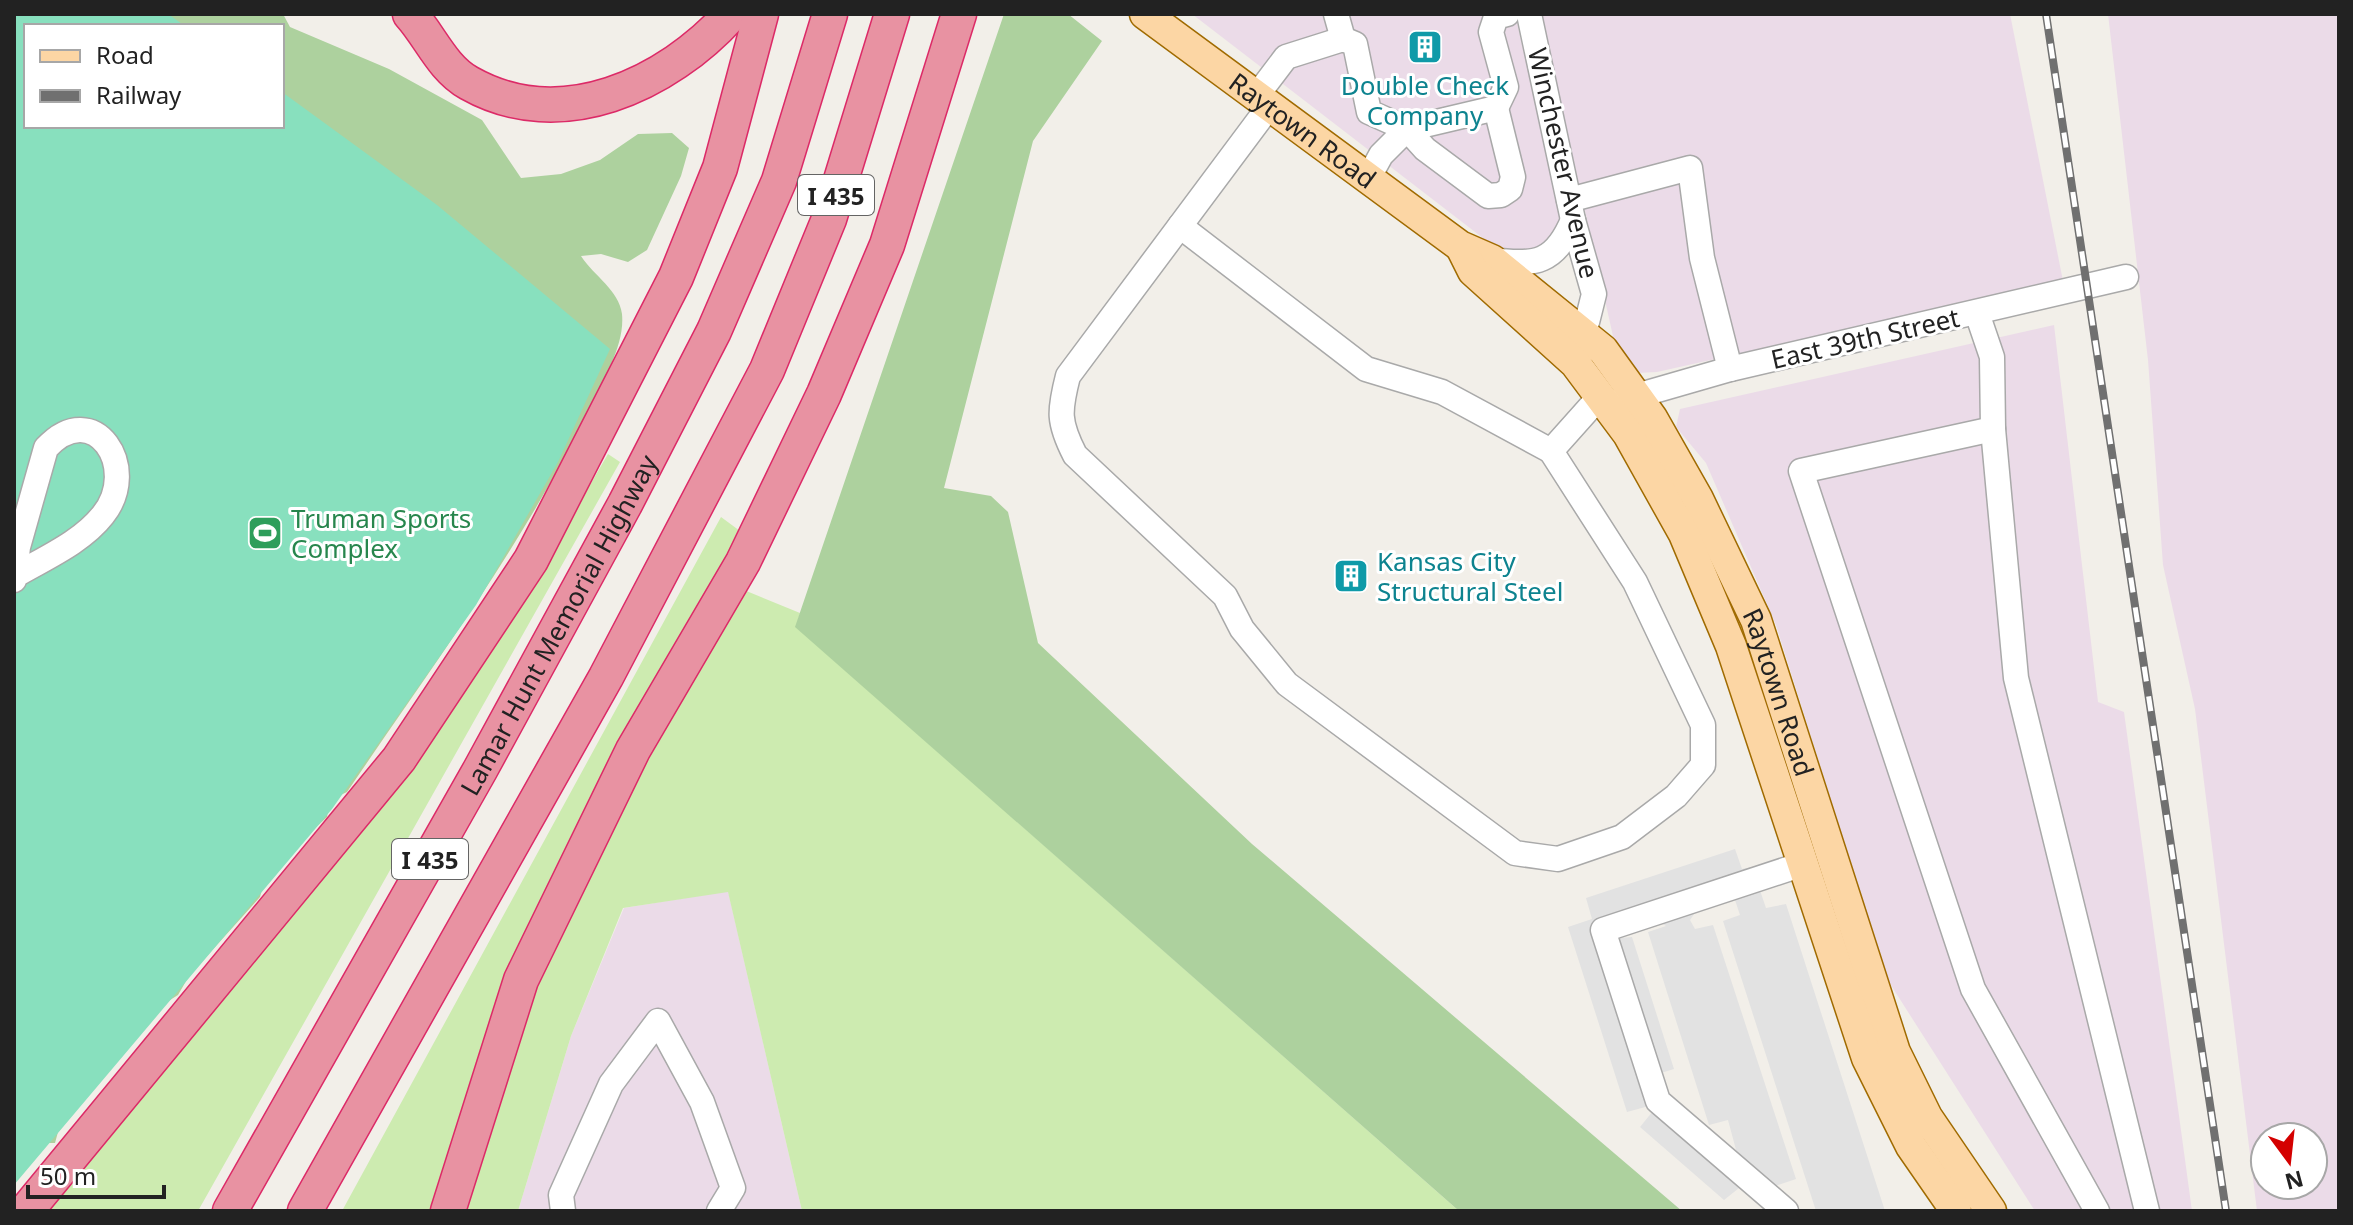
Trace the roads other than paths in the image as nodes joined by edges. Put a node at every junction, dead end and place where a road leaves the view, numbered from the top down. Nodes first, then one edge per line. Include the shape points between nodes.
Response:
1 (731, 14) edge
2 (761, 14) edge
3 (830, 14) edge
4 (892, 14) edge
5 (959, 14) edge
6 (1145, 14) edge
7 (1336, 14) edge
8 (1507, 14) edge
9 (1529, 14) edge
10 (412, 15) edge
11 (1343, 39) junction
12 (1265, 99) junction
13 (1496, 108) junction
14 (1407, 129) junction
15 (1369, 177) junction
16 (1571, 210) junction
17 (1180, 226) junction
18 (1460, 246) junction
19 (1492, 260) junction
20 (2126, 277) dead end
21 (1977, 313) junction
22 (1571, 340) junction
23 (1730, 369) junction
24 (1637, 396) junction
25 (1604, 400) junction
26 (1993, 429) junction
27 (1551, 451) junction
28 (15, 578) edge
29 (1795, 741) junction
30 (1765, 749) junction
31 (1803, 864) junction
32 (1881, 1057) junction
33 (34, 1200) edge
34 (14, 1207) edge
35 (230, 1211) edge
36 (305, 1211) edge
37 (448, 1211) edge
38 (563, 1211) edge
39 (719, 1211) edge
40 (1786, 1211) edge
41 (1956, 1211) edge
42 (1991, 1211) edge
43 (2097, 1211) edge
44 (2147, 1211) edge

1 - 10 highway via 705,42 621,92 586,102 545,104 507,99 468,82 445,63
2 - 33 highway via 720,168 676,277 531,560 399,759
3 - 35 highway, Lamar Hunt Memorial Highway / I 435 via 779,181 714,331 480,770
4 - 36 highway, I 435 via 829,219 767,370 552,774
5 - 37 highway via 887,245 824,394 743,562 633,750 521,980
6 - 12 main road, Raytown Road
7 - 11 street
8 - 13 street via 1496,17 1491,32 1506,87
9 - 16 street, Winchester Avenue
11 - 12 street via 1286,57
11 - 14 street via 1355,44 1369,112
12 - 15 main road, Raytown Road
12 - 17 street
13 - 14 street
13 - 14 street via 1513,177 1510,189 1501,195 1488,196
14 - 15 street via 1381,155
15 - 18 main road, Raytown Road
16 - 19 street via 1562,245 1546,258 1524,265
16 - 22 street, Winchester Avenue via 1594,294 1587,322
16 - 23 street via 1690,168 1702,258
17 - 27 street via 1366,369 1442,392
17 - 27 street via 1068,376 1059,410 1075,455 1225,596 1242,629 1287,684 1515,853 1558,859 1622,837 1676,796 1703,765 1703,725 1635,582
18 - 19 main road, Raytown Road
18 - 22 main road, Raytown Road via 1473,271
19 - 22 main road, Raytown Road
20 - 21 street, East 39th Street
21 - 23 street, East 39th Street
21 - 26 street via 1992,357
22 - 24 main road, Raytown Road via 1603,350
22 - 25 main road, Raytown Road
23 - 24 street, East 39th Street
24 - 25 street, East 39th Street
24 - 29 main road, Raytown Road via 1726,550 1756,620
25 - 27 street
25 - 30 main road, Raytown Road via 1658,484 1704,577
26 - 43 street via 1801,471 1973,989
26 - 44 street via 2016,678
28 - 28 street via 88,531 105,514 116,487 117,463 104,439 70,432 46,448 18,547
29 - 30 main road
29 - 32 main road, Raytown Road
30 - 31 main road, Raytown Road
31 - 32 main road, Raytown Road
31 - 40 street via 1603,930 1658,1101
32 - 41 main road, Raytown Road via 1911,1146
32 - 42 main road, Raytown Road
33 - 34 highway
38 - 39 street via 561,1195 611,1084 658,1021 702,1102 733,1188

